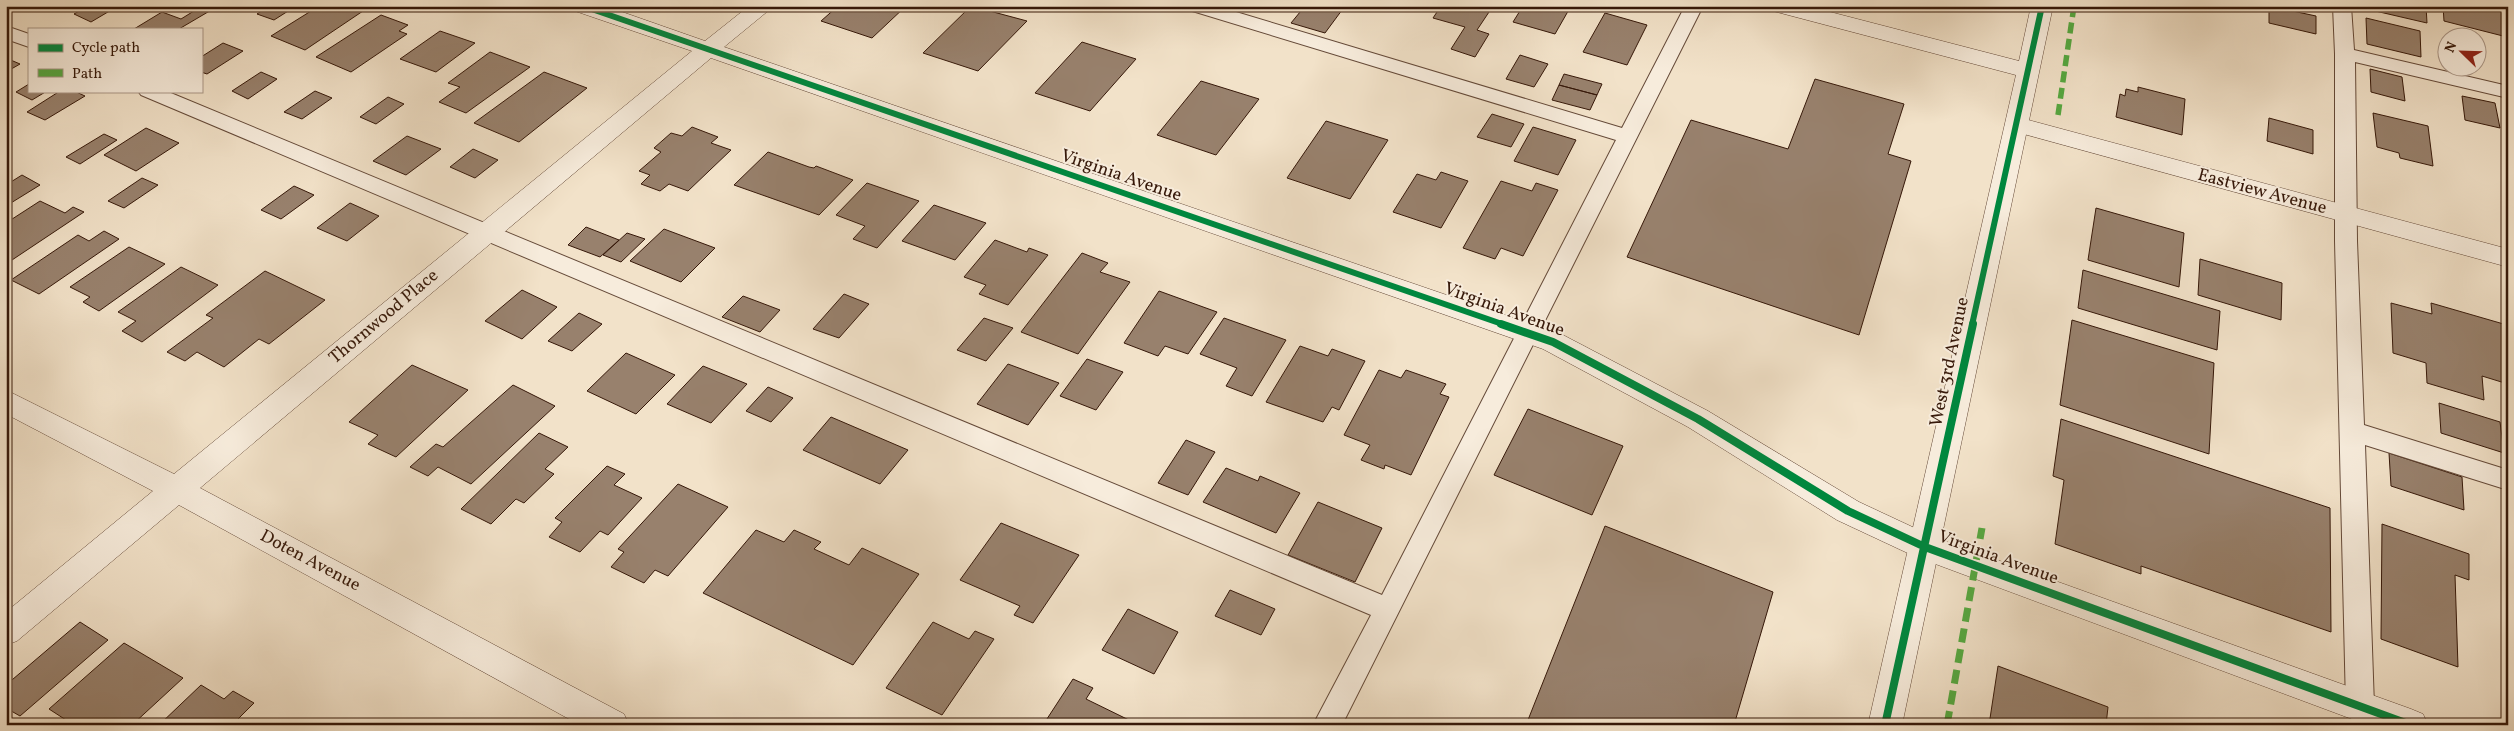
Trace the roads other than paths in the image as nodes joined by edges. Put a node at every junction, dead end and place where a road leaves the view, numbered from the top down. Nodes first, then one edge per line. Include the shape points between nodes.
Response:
1 (583, 6) edge
2 (763, 6) edge
3 (1196, 6) edge
4 (1694, 6) edge
5 (1781, 6) edge
6 (2042, 6) edge
7 (2342, 6) edge
8 (6, 32) edge
9 (28, 42) edge
10 (707, 50) junction
11 (2345, 54) junction
12 (2028, 71) junction
13 (150, 92) edge
14 (2508, 92) edge
15 (2017, 125) junction
16 (1627, 137) junction
17 (2345, 214) junction
18 (486, 233) junction
19 (2508, 258) edge
20 (1527, 333) junction
21 (6, 401) edge
22 (2351, 431) junction
23 (2508, 480) edge
24 (176, 489) junction
25 (1925, 547) junction
26 (1388, 610) junction
27 (6, 631) edge
28 (2360, 706) junction
29 (612, 725) edge
30 (1327, 725) edge
31 (1885, 725) edge
32 (2411, 725) edge

1 - 10 street, Virginia Avenue
2 - 10 street, Thornwood Place
3 - 16 lane
4 - 16 lane
5 - 12 street
6 - 12 street, West 3rd Avenue
7 - 11 lane
8 - 9 lane
10 - 18 street, Thornwood Place
10 - 20 street, Virginia Avenue
11 - 14 lane
11 - 17 lane
12 - 15 street, West 3rd Avenue
13 - 18 lane
15 - 17 street, Eastview Avenue
15 - 25 street, West 3rd Avenue
16 - 20 lane
17 - 19 street, Eastview Avenue
17 - 22 lane
18 - 24 street, Thornwood Place
18 - 26 lane
20 - 25 street, Virginia Avenue via 1553,342 1698,419 1848,511
20 - 26 lane
21 - 24 street, Doten Avenue
22 - 23 lane
22 - 28 lane
24 - 27 street, Thornwood Place
24 - 29 street, Doten Avenue
25 - 28 street, Virginia Avenue
25 - 31 street, West 3rd Avenue
26 - 30 lane
28 - 32 street, Virginia Avenue

